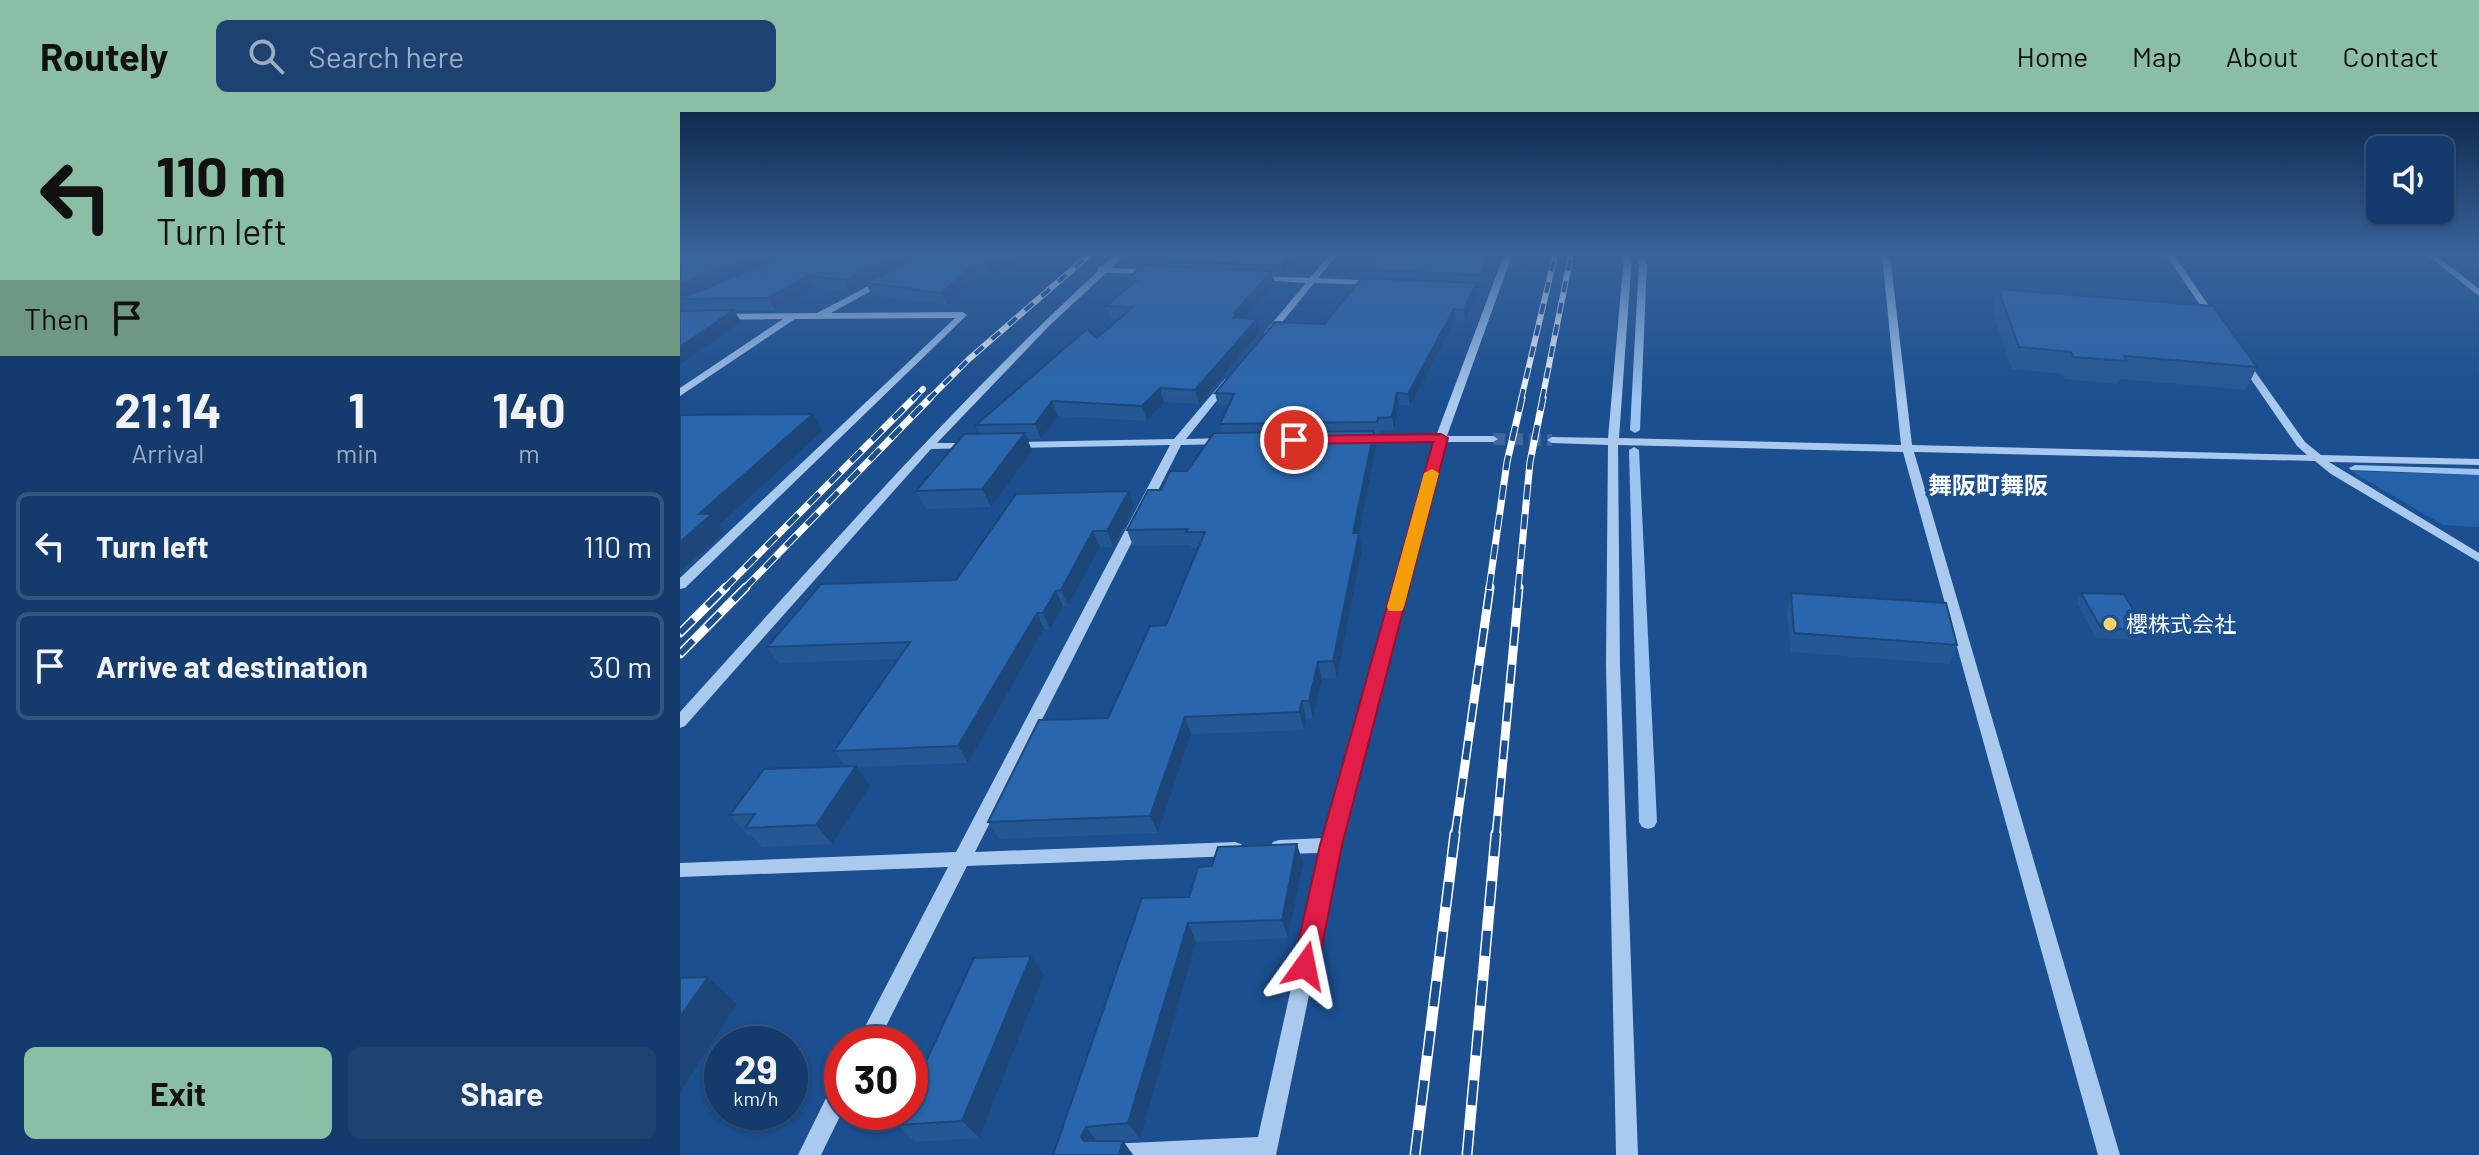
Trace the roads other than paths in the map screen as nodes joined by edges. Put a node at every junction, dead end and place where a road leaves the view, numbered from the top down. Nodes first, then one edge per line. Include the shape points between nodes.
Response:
1 (842, 304) edge
2 (1068, 304) edge
3 (1292, 304) edge
4 (1483, 304) edge
5 (1624, 304) edge
6 (1891, 304) edge
7 (2204, 304) edge
8 (793, 316) junction
9 (819, 316) junction
10 (680, 317) edge
11 (2222, 330) edge
12 (1254, 350) edge
13 (2240, 356) edge
14 (1235, 373) edge
15 (680, 393) edge
16 (1441, 438) junction
17 (1348, 439) edge
18 (1493, 439) tunnel mouth
19 (1552, 440) tunnel mouth
20 (1239, 441) edge
21 (1177, 442) junction
22 (1613, 442) junction
23 (990, 445) edge
24 (1005, 445) edge
25 (928, 446) junction
26 (1908, 448) junction
27 (2318, 458) junction
28 (2479, 462) edge
29 (2479, 558) edge
30 (680, 585) edge
31 (680, 722) edge
32 (1331, 845) junction
33 (961, 859) junction
34 (680, 870) edge
35 (875, 1026) edge
36 (824, 1125) edge
37 (1266, 1151) edge
38 (809, 1155) edge
39 (1108, 1155) edge
40 (1627, 1155) edge
41 (2109, 1155) edge

1 - 9 street
2 - 25 street
3 - 12 street
4 - 16 street
5 - 22 street
6 - 26 street
7 - 11 street
8 - 9 street
8 - 10 street
8 - 15 street
9 - 30 street via 963,315
13 - 27 street via 2301,444
14 - 21 street
16 - 17 street
16 - 18 street
16 - 32 street
19 - 22 street
20 - 21 street
21 - 24 street
21 - 33 street
22 - 26 street
22 - 40 street via 1614,768
23 - 25 street
25 - 31 street
26 - 27 street
26 - 41 street
27 - 28 street
27 - 29 street
32 - 33 street
32 - 37 street
33 - 34 street
33 - 35 street
36 - 38 street
37 - 39 street

